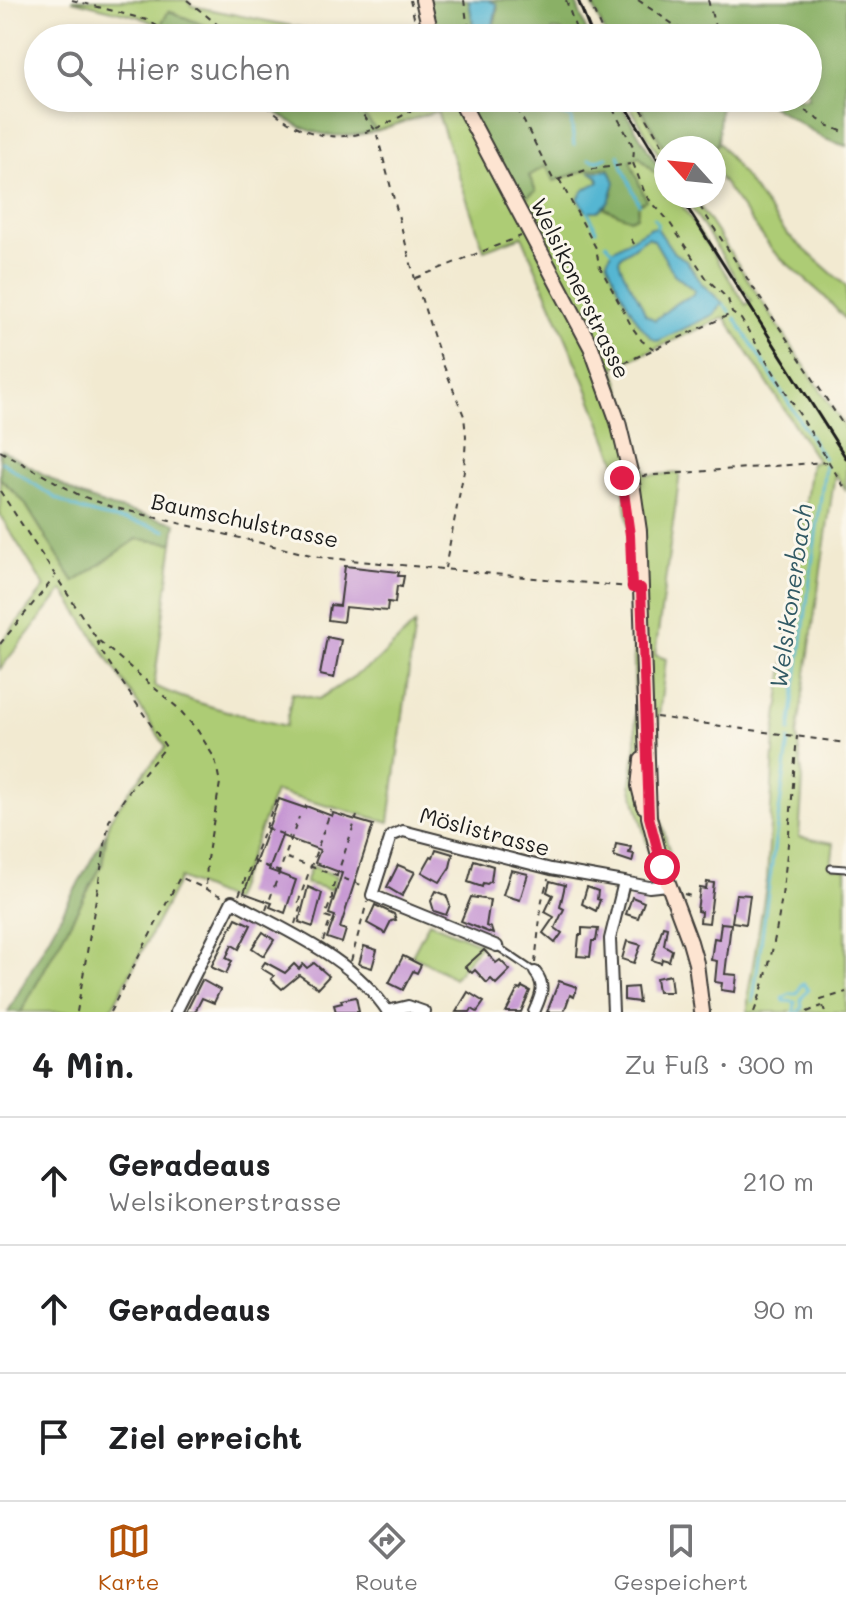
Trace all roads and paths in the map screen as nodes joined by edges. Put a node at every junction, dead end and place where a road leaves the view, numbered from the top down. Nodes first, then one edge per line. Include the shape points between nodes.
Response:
1 (72, 0) edge
2 (187, 0) edge
3 (423, 0) edge
4 (464, 0) edge
5 (566, 0) edge
6 (589, 0) edge
7 (638, 0) edge
8 (708, 0) edge
9 (152, 24) edge
10 (217, 24) edge
11 (429, 24) edge
12 (468, 24) edge
13 (574, 24) edge
14 (599, 24) edge
15 (673, 24) edge
16 (714, 24) edge
17 (276, 112) edge
18 (358, 112) edge
19 (409, 112) edge
20 (466, 112) edge
21 (519, 112) edge
22 (615, 112) edge
23 (643, 112) edge
24 (807, 112) edge
25 (376, 131) junction
26 (846, 133) edge
27 (657, 136) edge
28 (633, 163) junction
29 (559, 179) junction
30 (701, 208) edge
31 (521, 235) dead end
32 (631, 239) dead end
33 (636, 247) dead end
34 (415, 279) junction
35 (732, 313) junction
36 (654, 349) junction
37 (602, 373) junction
38 (846, 429) edge
39 (0, 451) edge
40 (828, 462) junction
41 (631, 476) junction
42 (846, 490) edge
43 (0, 491) edge
44 (445, 568) junction
45 (55, 577) junction
46 (641, 588) junction
47 (97, 639) junction
48 (0, 644) edge
49 (644, 722) junction
50 (797, 736) junction
51 (846, 743) edge
52 (278, 795) dead end
53 (331, 810) dead end
54 (357, 816) dead end
55 (299, 817) dead end
56 (265, 828) junction
57 (292, 838) junction
58 (286, 857) junction
59 (251, 861) junction
60 (311, 866) junction
61 (831, 868) dead end
62 (846, 869) edge
63 (281, 872) junction
64 (337, 876) junction
65 (548, 880) dead end
66 (624, 882) junction
67 (668, 885) junction
68 (206, 889) junction
69 (372, 892) junction
70 (234, 902) junction
71 (263, 918) junction
72 (292, 932) junction
73 (497, 946) joint
74 (319, 949) junction
75 (348, 970) junction
76 (535, 972) junction
77 (846, 992) edge
78 (823, 1006) junction
79 (77, 1012) edge
80 (110, 1012) edge
81 (176, 1012) edge
82 (388, 1012) edge
83 (425, 1012) edge
84 (534, 1012) edge
85 (613, 1012) edge
86 (702, 1012) edge
87 (754, 1012) edge
88 (807, 1012) edge
89 (825, 1012) edge

1 - 9 path
2 - 10 path
3 - 11 main road
4 - 12 path
5 - 13 path
6 - 14 path
7 - 15 path
8 - 16 path
17 - 25 path via 310,132
18 - 25 path
19 - 25 path
20 - 37 main road, Welsikonerstrasse
21 - 29 path via 554,181
22 - 28 path via 634,148
23 - 27 path
24 - 26 path
25 - 34 path
28 - 29 path
28 - 35 path via 648,199 728,299
29 - 36 path via 632,327
30 - 38 path
31 - 34 path
32 - 33 path
34 - 44 path via 466,426 464,471
35 - 36 path
35 - 40 path via 741,319
36 - 37 path
37 - 41 main road, Welsikonerstrasse
39 - 44 path, Baumschulstrasse via 79,495 112,507 319,557
40 - 41 path
40 - 42 path
41 - 46 main road, Welsikonerstrasse
43 - 45 path
44 - 46 path, Baumschulstrasse
45 - 47 path
45 - 48 path
46 - 49 main road, Welsikonerstrasse
47 - 68 path via 178,708 215,759 220,783
47 - 79 path via 166,747 109,821
49 - 50 path
49 - 67 main road, Welsikonerstrasse via 649,817
50 - 51 path
50 - 87 path via 784,872 765,984
52 - 56 path
53 - 60 path
54 - 64 path
55 - 57 path
56 - 57 path
56 - 59 path
57 - 58 path
58 - 60 path
58 - 63 path
59 - 63 path
59 - 70 path
60 - 64 path
60 - 72 path
61 - 62 lane
63 - 71 path
64 - 69 path
64 - 74 path via 325,916 331,918
65 - 76 path
66 - 67 street, Möslistrasse
66 - 69 street, Möslistrasse via 403,831 388,840
66 - 85 street via 610,939
67 - 86 main road, Welsikonerstrasse via 696,963
68 - 70 path
68 - 80 path via 180,877
69 - 73 street
69 - 75 path
70 - 71 street
70 - 81 street
71 - 72 street
72 - 74 street
73 - 76 lane
74 - 75 street
75 - 82 street
76 - 84 street via 542,990
77 - 78 path via 821,1000
78 - 88 path
78 - 89 path
82 - 83 street via 408,1006

